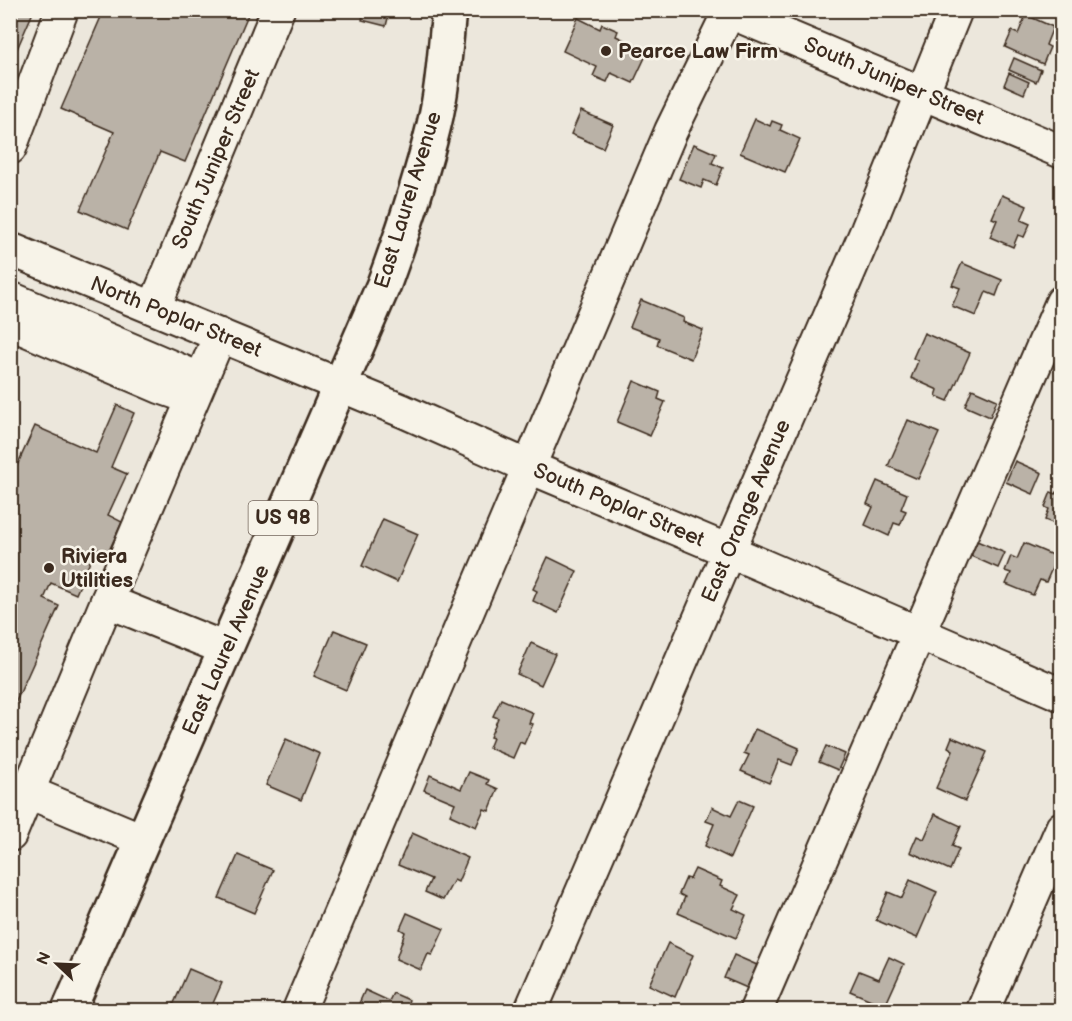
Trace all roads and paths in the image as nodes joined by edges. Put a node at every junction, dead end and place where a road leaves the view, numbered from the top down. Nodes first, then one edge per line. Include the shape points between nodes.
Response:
1 (62, 10) edge
2 (278, 10) edge
3 (449, 10) edge
4 (956, 10) edge
5 (727, 11) edge
6 (923, 94) junction
7 (10, 148) edge
8 (1062, 152) edge
9 (10, 249) edge
10 (10, 298) edge
11 (1062, 302) edge
12 (154, 308) junction
13 (10, 323) edge
14 (220, 335) junction
15 (341, 386) junction
16 (196, 389) junction
17 (529, 467) junction
18 (729, 551) junction
19 (107, 601) junction
20 (918, 634) junction
21 (226, 649) junction
22 (1062, 695) edge
23 (28, 792) junction
24 (1062, 828) edge
25 (10, 835) edge
26 (143, 840) junction
27 (69, 1011) edge
28 (299, 1011) edge
29 (531, 1011) edge
30 (756, 1011) edge
31 (983, 1011) edge

1 - 7 street
2 - 12 street, South Juniper Street
3 - 15 main road, East Laurel Avenue / US 98 via 434,124 401,238
4 - 6 street, East Orange Avenue
5 - 6 street, South Juniper Street
5 - 17 street via 671,131
6 - 8 street, South Juniper Street
6 - 18 street, East Orange Avenue
9 - 12 street, North Poplar Street
10 - 16 street
11 - 20 street
12 - 14 street, North Poplar Street
13 - 16 street via 160,387
14 - 15 street, North Poplar Street
14 - 16 street
15 - 17 street, South Poplar Street
15 - 21 main road, East Laurel Avenue / US 98
16 - 19 street
17 - 18 street, South Poplar Street
17 - 28 street
18 - 20 street, South Poplar Street
18 - 29 street, East Orange Avenue
19 - 21 street
19 - 23 street
20 - 22 street, South Poplar Street
20 - 30 street
21 - 26 main road, East Laurel Avenue / US 98
23 - 25 street
23 - 26 street
24 - 31 street
26 - 27 main road, East Laurel Avenue / US 98

